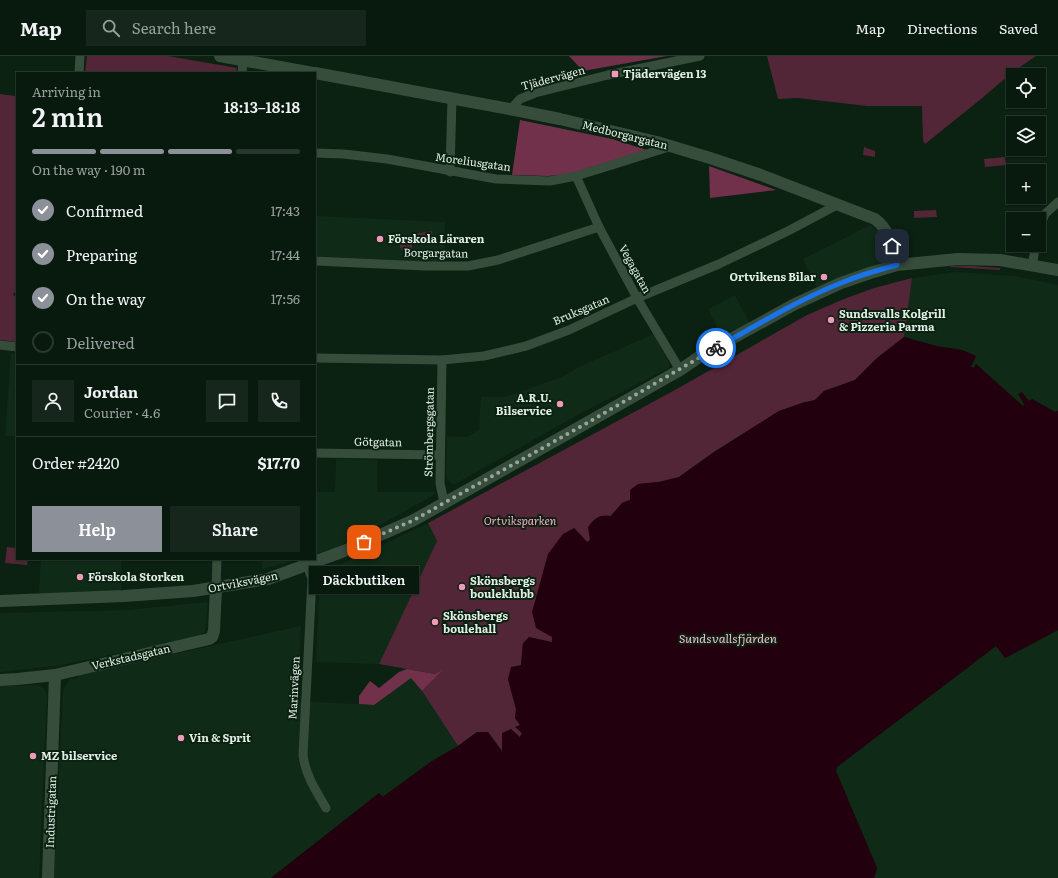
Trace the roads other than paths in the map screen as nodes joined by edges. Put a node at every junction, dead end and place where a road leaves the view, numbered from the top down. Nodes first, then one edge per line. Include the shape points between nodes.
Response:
1 (80, 56) edge
2 (220, 56) edge
3 (700, 56) edge
4 (238, 58) edge
5 (79, 72) edge
6 (242, 72) edge
7 (309, 72) edge
8 (316, 73) edge
9 (452, 98) junction
10 (511, 109) junction
11 (672, 146) junction
12 (316, 153) edge
13 (450, 172) junction
14 (576, 176) junction
15 (1058, 202) edge
16 (837, 204) junction
17 (1046, 213) edge
18 (599, 227) junction
19 (1035, 252) edge
20 (316, 261) edge
21 (897, 265) junction
22 (1032, 265) junction
23 (1058, 270) edge
24 (638, 298) junction
25 (0, 345) edge
26 (16, 347) edge
27 (316, 358) edge
28 (442, 360) junction
29 (680, 370) junction
30 (316, 453) edge
31 (440, 455) junction
32 (444, 503) junction
33 (217, 560) edge
34 (307, 565) junction
35 (216, 588) junction
36 (0, 601) edge
37 (55, 674) junction
38 (0, 680) edge
39 (326, 808) dead end
40 (48, 878) edge

1 - 5 street
2 - 4 street, Medborgargatan
3 - 10 street, Tjädervägen via 535,93 520,99
4 - 6 street
4 - 7 street, Medborgargatan
8 - 9 street, Medborgargatan
9 - 10 street, Medborgargatan
9 - 13 street
10 - 11 street, Medborgargatan
11 - 14 street, Moreliusgatan
11 - 16 street, Medborgargatan via 761,175
12 - 13 street, Moreliusgatan via 372,157
13 - 14 street, Moreliusgatan via 496,179 550,181
14 - 18 street, Vegagatan
15 - 17 street
16 - 21 street, Medborgargatan via 880,222 887,232
16 - 24 street, Bruksgatan via 726,261
18 - 20 street, Borgargatan via 498,260 468,266 432,267
18 - 24 street, Vegagatan
19 - 22 street
21 - 22 street, Ortviksvägen via 958,259 1000,260
21 - 29 street, Ortviksvägen via 854,278 795,304
22 - 23 street, Ortviksvägen
24 - 28 street, Bruksgatan via 569,330 526,346 484,356
24 - 29 street, Vegagatan
25 - 26 street
27 - 28 street, Bruksgatan
28 - 31 street, Strömbergsgatan
29 - 32 street, Ortviksvägen
30 - 31 street, Götgatan
31 - 32 street, Strömbergsgatan via 440,483
32 - 34 street, Ortviksvägen via 379,536
33 - 35 street
34 - 35 street, Ortviksvägen via 268,579
34 - 39 street, Marinvägen via 312,579 303,755 313,787
35 - 36 street, Ortviksvägen via 124,596
35 - 37 street, Verkstadsgatan via 214,631 209,639
37 - 38 street, Verkstadsgatan
37 - 40 street, Industrigatan

